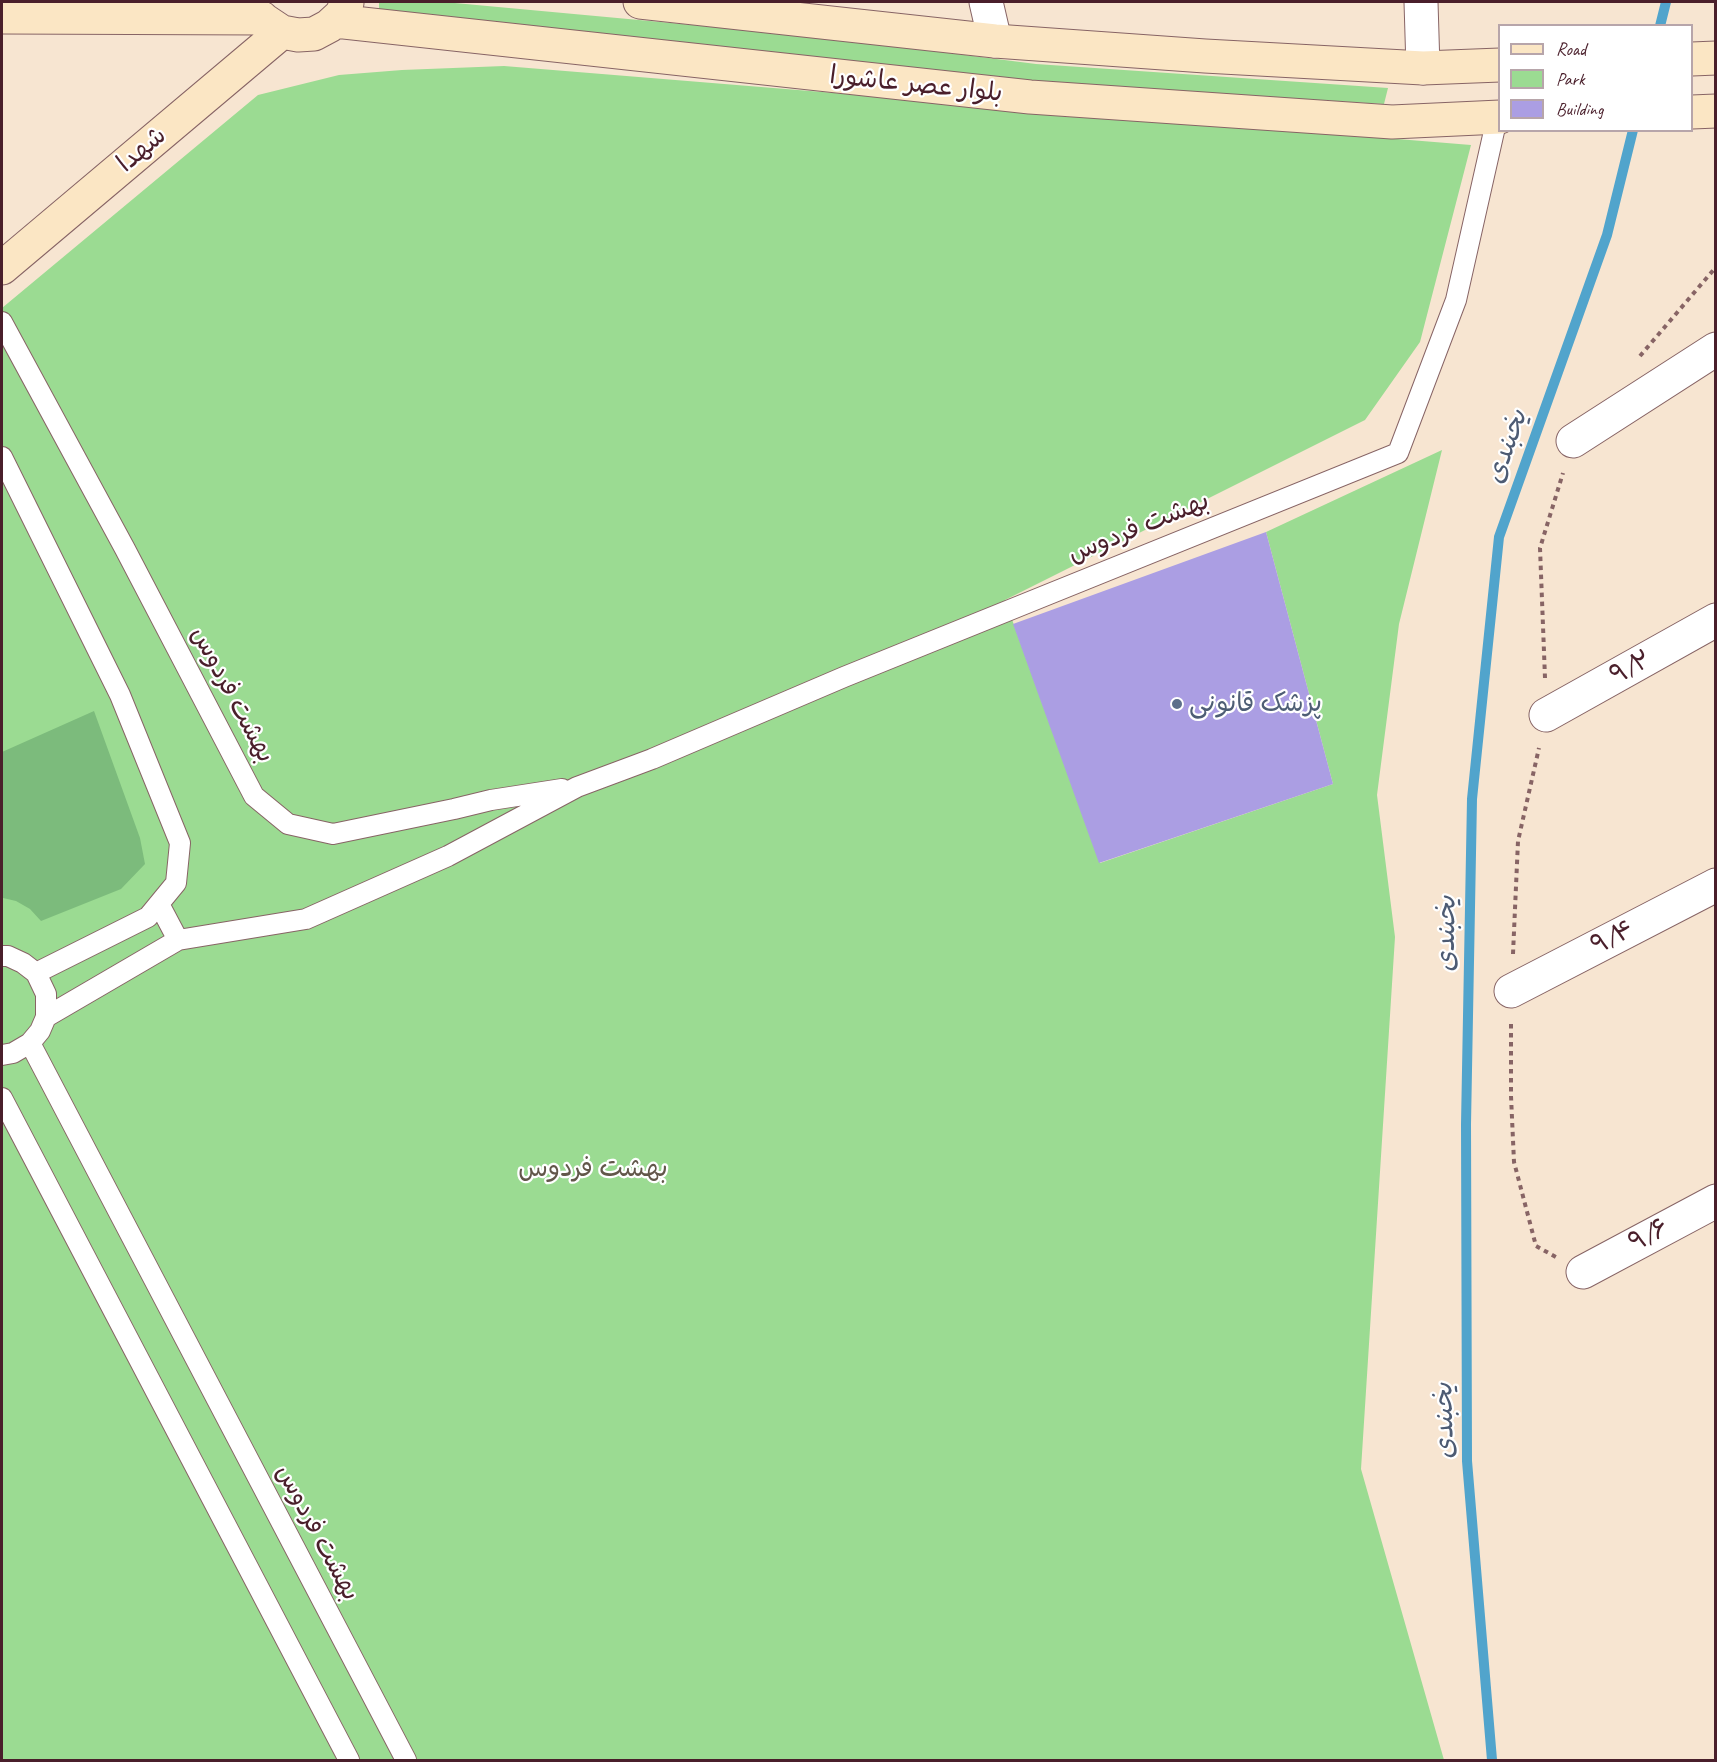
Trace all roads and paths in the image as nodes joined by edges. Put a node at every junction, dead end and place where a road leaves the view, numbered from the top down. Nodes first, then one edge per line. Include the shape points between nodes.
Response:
1 (639, 2) edge
2 (986, 2) edge
3 (1422, 2) edge
4 (341, 11) edge
5 (2, 17) edge
6 (265, 17) edge
7 (995, 41) junction
8 (1716, 58) edge
9 (1693, 59) edge
10 (1498, 65) edge
11 (1423, 68) junction
12 (1716, 111) edge
13 (1693, 112) edge
14 (1498, 117) edge
15 (1419, 120) junction
16 (1716, 267) edge
17 (2, 268) edge
18 (2, 322) edge
19 (1716, 349) edge
20 (1640, 357) dead end
21 (1573, 441) joint
22 (2, 458) edge
23 (1716, 620) edge
24 (1546, 715) junction
25 (577, 787) junction
26 (1716, 885) edge
27 (159, 904) junction
28 (178, 940) junction
29 (2, 956) edge
30 (36, 973) junction
31 (1511, 991) junction
32 (46, 1017) junction
33 (30, 1043) junction
34 (2, 1055) edge
35 (2, 1098) edge
36 (1716, 1201) edge
37 (1583, 1272) joint
38 (349, 1761) edge
39 (406, 1761) edge

1 - 7 main road, بلوار عصر عاشورا
2 - 7 street
3 - 11 street
4 - 6 main road via 314,34 298,35
4 - 15 main road, بلوار عصر عاشورا via 1030,97 1392,122
5 - 6 main road
6 - 17 main road, شهدا
7 - 11 main road, بلوار عصر عاشورا
8 - 9 main road
10 - 11 main road, بلوار عصر عاشورا
11 - 15 main road
12 - 13 main road
14 - 15 main road, بلوار عصر عاشورا
14 - 25 lane, بهشت فردوس via 1456,300 1398,453
16 - 20 path
18 - 25 lane, بهشت فردوس via 254,796 288,824 333,834 491,800
19 - 21 street
21 - 24 path via 1540,548
22 - 27 lane via 120,695 180,843 176,883
23 - 24 street, ۹/۲
24 - 31 path via 1518,841
25 - 28 lane, بهشت فردوس via 448,856 306,919
26 - 31 street, ۹/۴
27 - 28 lane
27 - 30 lane via 148,917
28 - 32 lane, بهشت فردوس
29 - 30 lane via 23,963
30 - 32 lane via 46,994
31 - 37 path via 1514,1162 1536,1246
32 - 33 lane
33 - 34 lane
33 - 39 lane, بهشت فردوس
35 - 38 lane
36 - 37 street, ۹/۶

